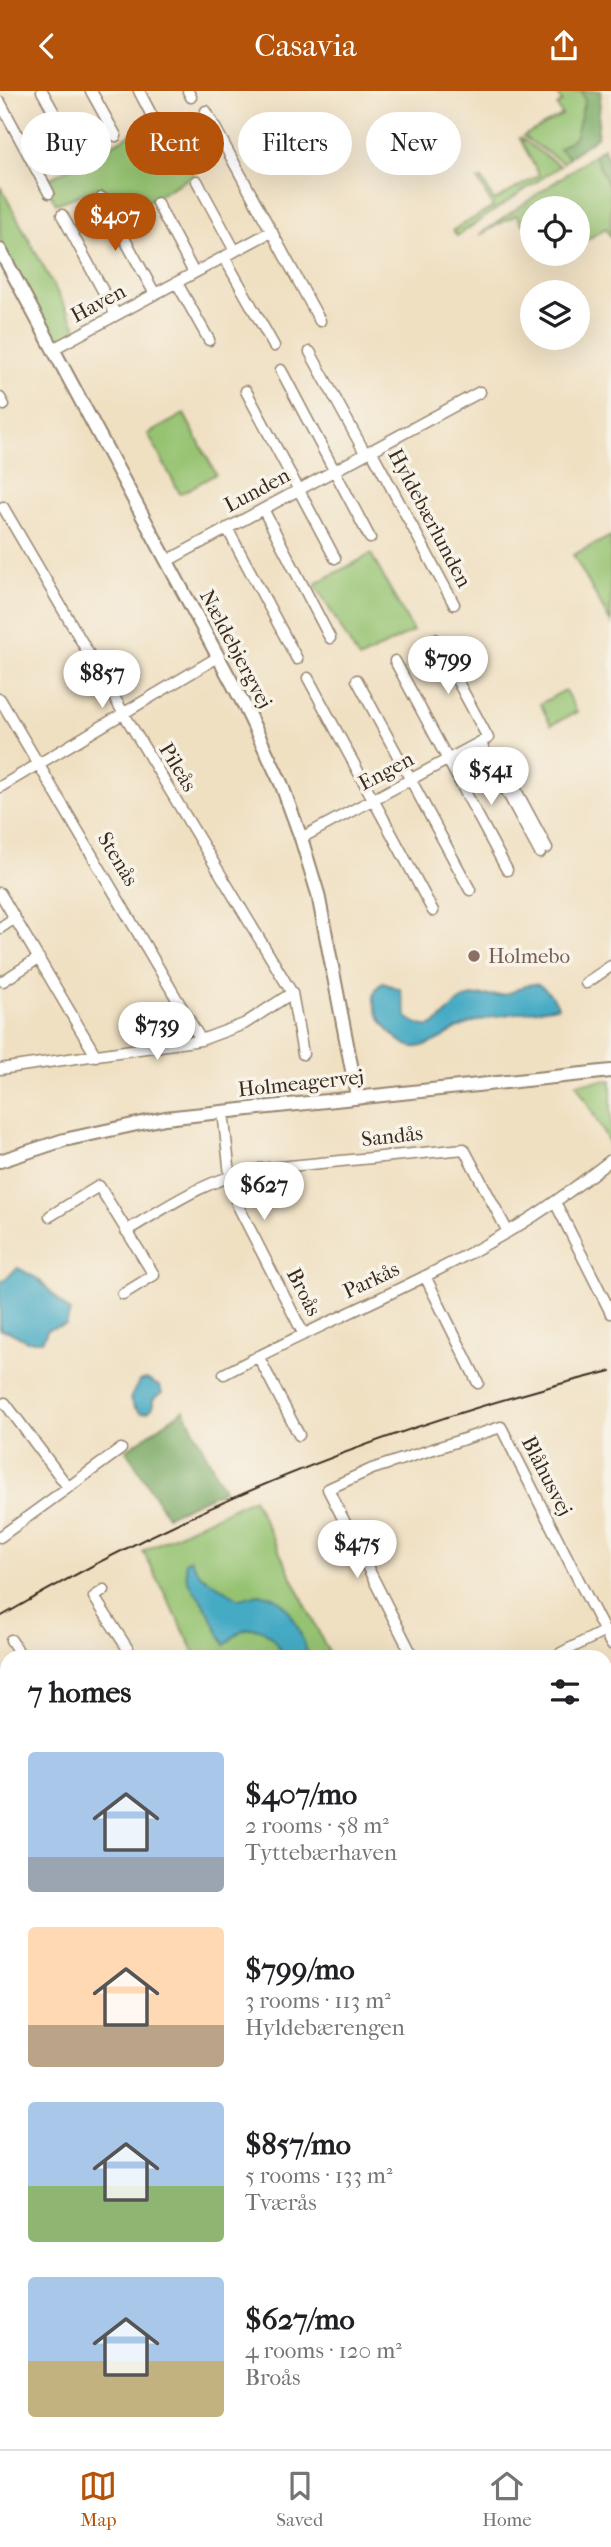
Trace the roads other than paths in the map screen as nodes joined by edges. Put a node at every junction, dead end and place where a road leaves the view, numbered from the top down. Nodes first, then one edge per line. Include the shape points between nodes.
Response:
1 (42, 91) edge
2 (91, 91) edge
3 (139, 91) edge
4 (0, 102) edge
5 (206, 111) dead end
6 (54, 112) edge
7 (150, 112) edge
8 (116, 136) dead end
9 (197, 181) dead end
10 (50, 193) dead end
11 (102, 198) dead end
12 (157, 203) dead end
13 (62, 215) dead end
14 (272, 231) junction
15 (0, 250) edge
16 (235, 251) junction
17 (224, 257) junction
18 (194, 273) junction
19 (177, 282) junction
20 (155, 295) junction
21 (116, 315) junction
22 (320, 321) dead end
23 (208, 340) dead end
24 (274, 346) dead end
25 (53, 349) junction
26 (310, 352) dead end
27 (281, 370) dead end
28 (246, 391) dead end
29 (480, 392) dead end
30 (368, 451) junction
31 (334, 470) junction
32 (298, 489) junction
33 (3, 507) dead end
34 (262, 509) junction
35 (228, 527) junction
36 (370, 538) dead end
37 (335, 558) dead end
38 (167, 561) junction
39 (454, 604) dead end
40 (330, 638) dead end
41 (435, 639) dead end
42 (218, 657) junction
43 (297, 659) dead end
44 (395, 661) dead end
45 (308, 678) dead end
46 (358, 680) dead end
47 (0, 699) edge
48 (124, 714) junction
49 (484, 740) junction
50 (497, 755) dead end
51 (448, 759) junction
52 (39, 765) junction
53 (411, 779) junction
54 (0, 787) edge
55 (373, 799) junction
56 (301, 838) junction
57 (507, 870) dead end
58 (470, 890) dead end
59 (0, 893) edge
60 (433, 911) dead end
61 (15, 918) junction
62 (0, 928) edge
63 (39, 958) junction
64 (611, 965) edge
65 (2, 981) dead end
66 (586, 983) dead end
67 (292, 993) junction
68 (201, 1040) junction
69 (303, 1054) dead end
70 (96, 1056) junction
71 (0, 1069) edge
72 (611, 1071) edge
73 (357, 1096) junction
74 (223, 1111) junction
75 (611, 1160) edge
76 (0, 1161) edge
77 (230, 1175) junction
78 (555, 1202) junction
79 (50, 1216) dead end
80 (127, 1231) junction
81 (508, 1232) junction
82 (425, 1276) junction
83 (123, 1294) dead end
84 (611, 1313) edge
85 (303, 1333) junction
86 (258, 1356) junction
87 (224, 1374) dead end
88 (478, 1383) dead end
89 (5, 1403) dead end
90 (299, 1434) dead end
91 (121, 1449) dead end
92 (68, 1487) junction
93 (0, 1537) edge
94 (104, 1590) dead end
95 (605, 1631) junction
96 (11, 1640) dead end
97 (611, 1644) edge
98 (17, 1650) edge
99 (128, 1650) edge
100 (409, 1650) edge
101 (567, 1650) edge

1 - 6 street
2 - 8 street
3 - 7 street
4 - 10 street
5 - 14 street
9 - 16 street
11 - 20 street
12 - 18 street
13 - 21 street
14 - 16 street, Haven
14 - 22 street
15 - 25 street, Nældebjergvej
16 - 17 street, Haven
17 - 18 street, Haven
17 - 24 street
18 - 19 street, Haven
19 - 20 street, Haven
19 - 23 street
20 - 21 street, Haven
21 - 25 street, Haven
25 - 38 street, Nældebjergvej
26 - 30 street, Hyldebærlunden
27 - 31 street
28 - 32 street
29 - 30 street, Lunden
30 - 31 street, Lunden
30 - 39 street, Hyldebærlunden
31 - 32 street, Lunden
31 - 36 street
32 - 34 street, Lunden
32 - 37 street
33 - 48 street, Pileås
34 - 35 street, Lunden
34 - 40 street
35 - 38 street, Lunden
35 - 43 street
38 - 42 street, Nældebjergvej
41 - 49 street
42 - 48 street
42 - 56 street, Nældebjergvej via 264,743
44 - 51 street
45 - 55 street
46 - 53 street
47 - 52 street, Stenås
48 - 52 street
48 - 67 street, Pileås
49 - 50 street via 541,846
49 - 51 street, Engen
51 - 53 street, Engen
51 - 57 street
52 - 54 street
52 - 68 street, Stenås
53 - 55 street, Engen
53 - 58 street
55 - 56 street, Engen
55 - 60 street
56 - 73 street, Nældebjergvej via 318,894
59 - 61 street
61 - 62 street
61 - 63 street
63 - 65 street
63 - 70 street
64 - 66 street
67 - 68 street via 244,1024
67 - 69 street, Pileås
68 - 70 street
70 - 71 street
72 - 73 street, Holmeagervej
73 - 74 street, Holmeagervej
74 - 76 street, Holmeagervej via 120,1127
74 - 77 street, Broås
75 - 78 street, Parkås
77 - 80 street via 192,1191
77 - 81 street, Sandås via 464,1149
77 - 85 street, Broås via 237,1204
78 - 81 street, Parkås
78 - 84 street
79 - 80 street via 99,1186
80 - 83 street via 154,1275
81 - 82 street, Parkås
82 - 85 street, Parkås
82 - 88 street, Parkås
85 - 86 street, Parkås
86 - 87 street, Parkås
86 - 90 street
89 - 92 street
91 - 92 street
92 - 93 street
94 - 99 street via 94,1597
95 - 97 street, Blåhusvej
95 - 100 street, Blåhusvej via 501,1427 372,1469 328,1489
95 - 101 street
96 - 98 street

